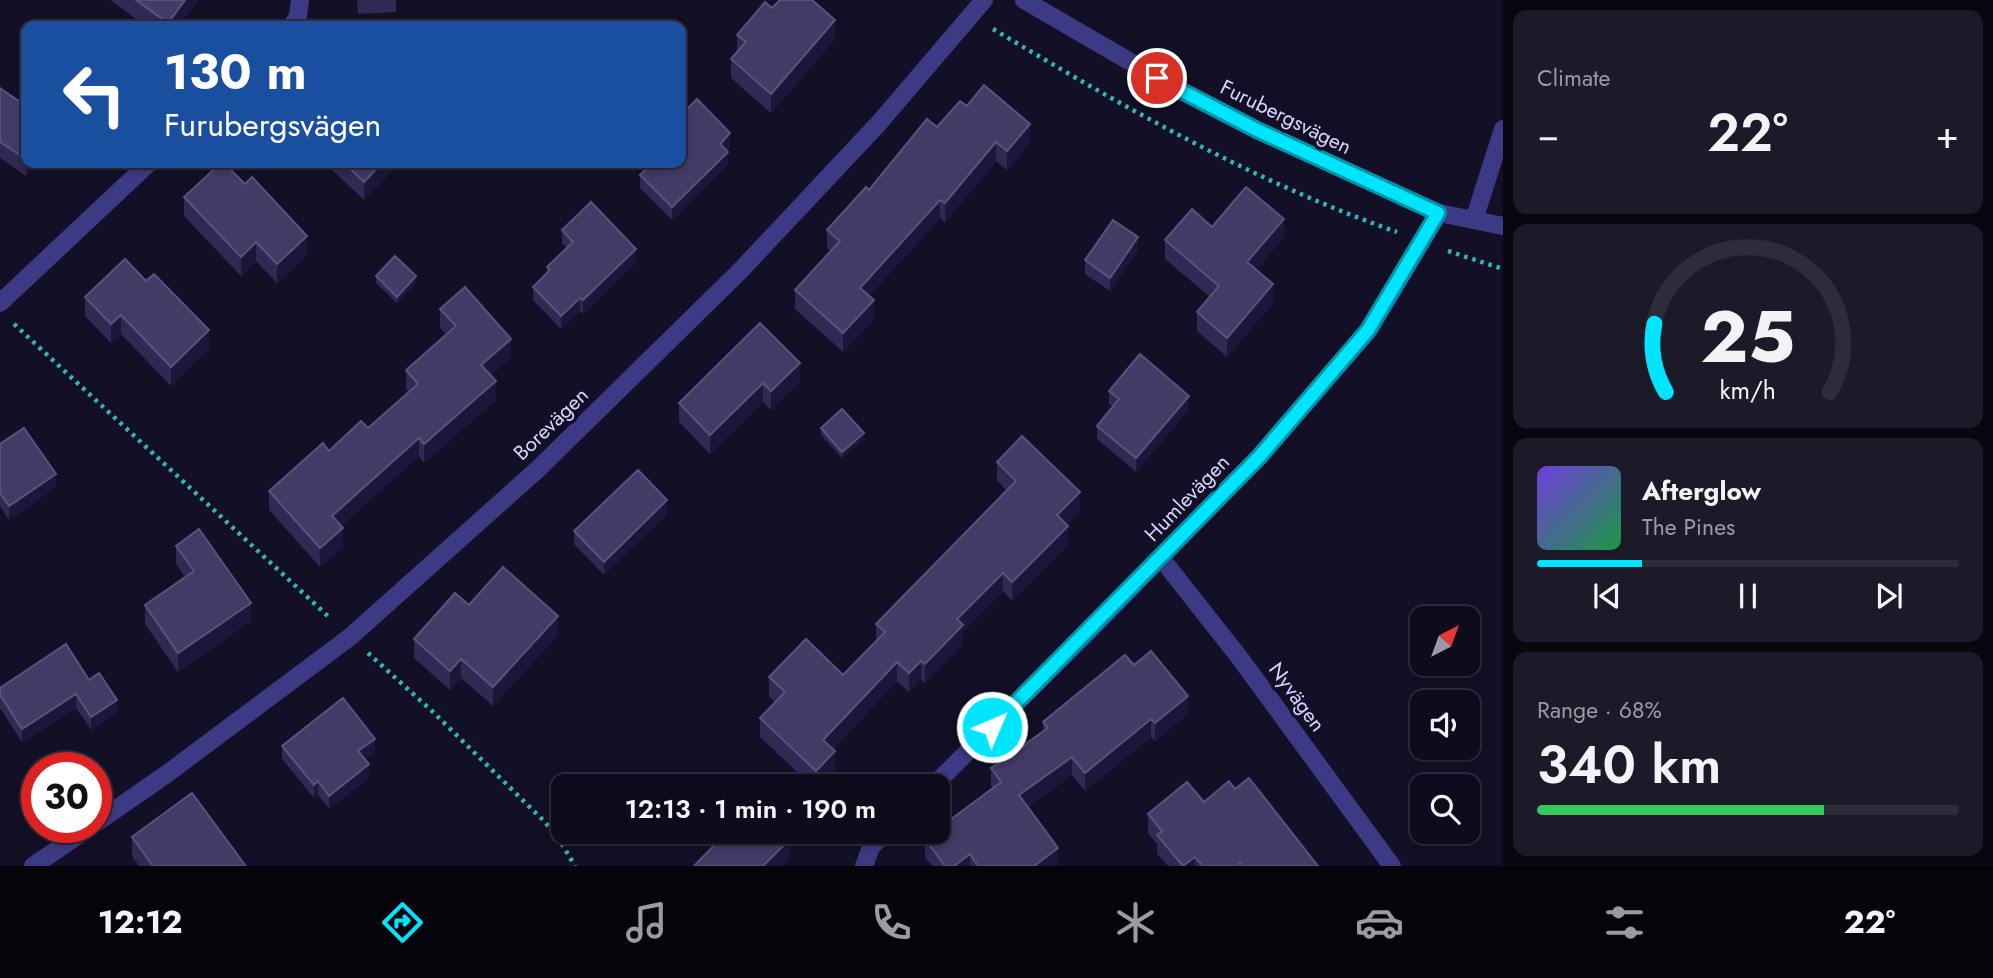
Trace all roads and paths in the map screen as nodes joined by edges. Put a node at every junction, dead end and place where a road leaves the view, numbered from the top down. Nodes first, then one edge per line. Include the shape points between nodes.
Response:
1 (300, 0) edge
2 (984, 0) edge
3 (1024, 0) edge
4 (970, 15) junction
5 (295, 21) edge
6 (1503, 129) edge
7 (144, 168) edge
8 (1438, 213) junction
9 (1474, 220) junction
10 (1503, 226) edge
11 (1422, 242) junction
12 (1503, 269) edge
13 (0, 303) edge
14 (8, 320) dead end
15 (1161, 558) junction
16 (350, 637) junction
17 (945, 774) edge
18 (112, 811) edge
19 (67, 843) edge
20 (874, 844) edge
21 (33, 866) edge
22 (575, 866) edge
23 (863, 866) edge
24 (1392, 866) edge

1 - 5 street
2 - 4 street, Borevägen
3 - 8 street, Furubergsvägen via 1245,124
4 - 11 path via 1177,135 1322,204
4 - 16 street, Borevägen via 879,123 739,272 538,469
6 - 9 street
7 - 13 street
8 - 9 street, Furubergsvägen
8 - 11 street, Humlevägen
9 - 10 street, Furubergsvägen
11 - 12 path
11 - 15 street, Humlevägen via 1368,330 1259,457
14 - 16 path
15 - 17 street, Humlevägen
15 - 24 street, Nyvägen
16 - 18 street, Borevägen
16 - 22 path via 544,821
19 - 21 street
20 - 23 street

